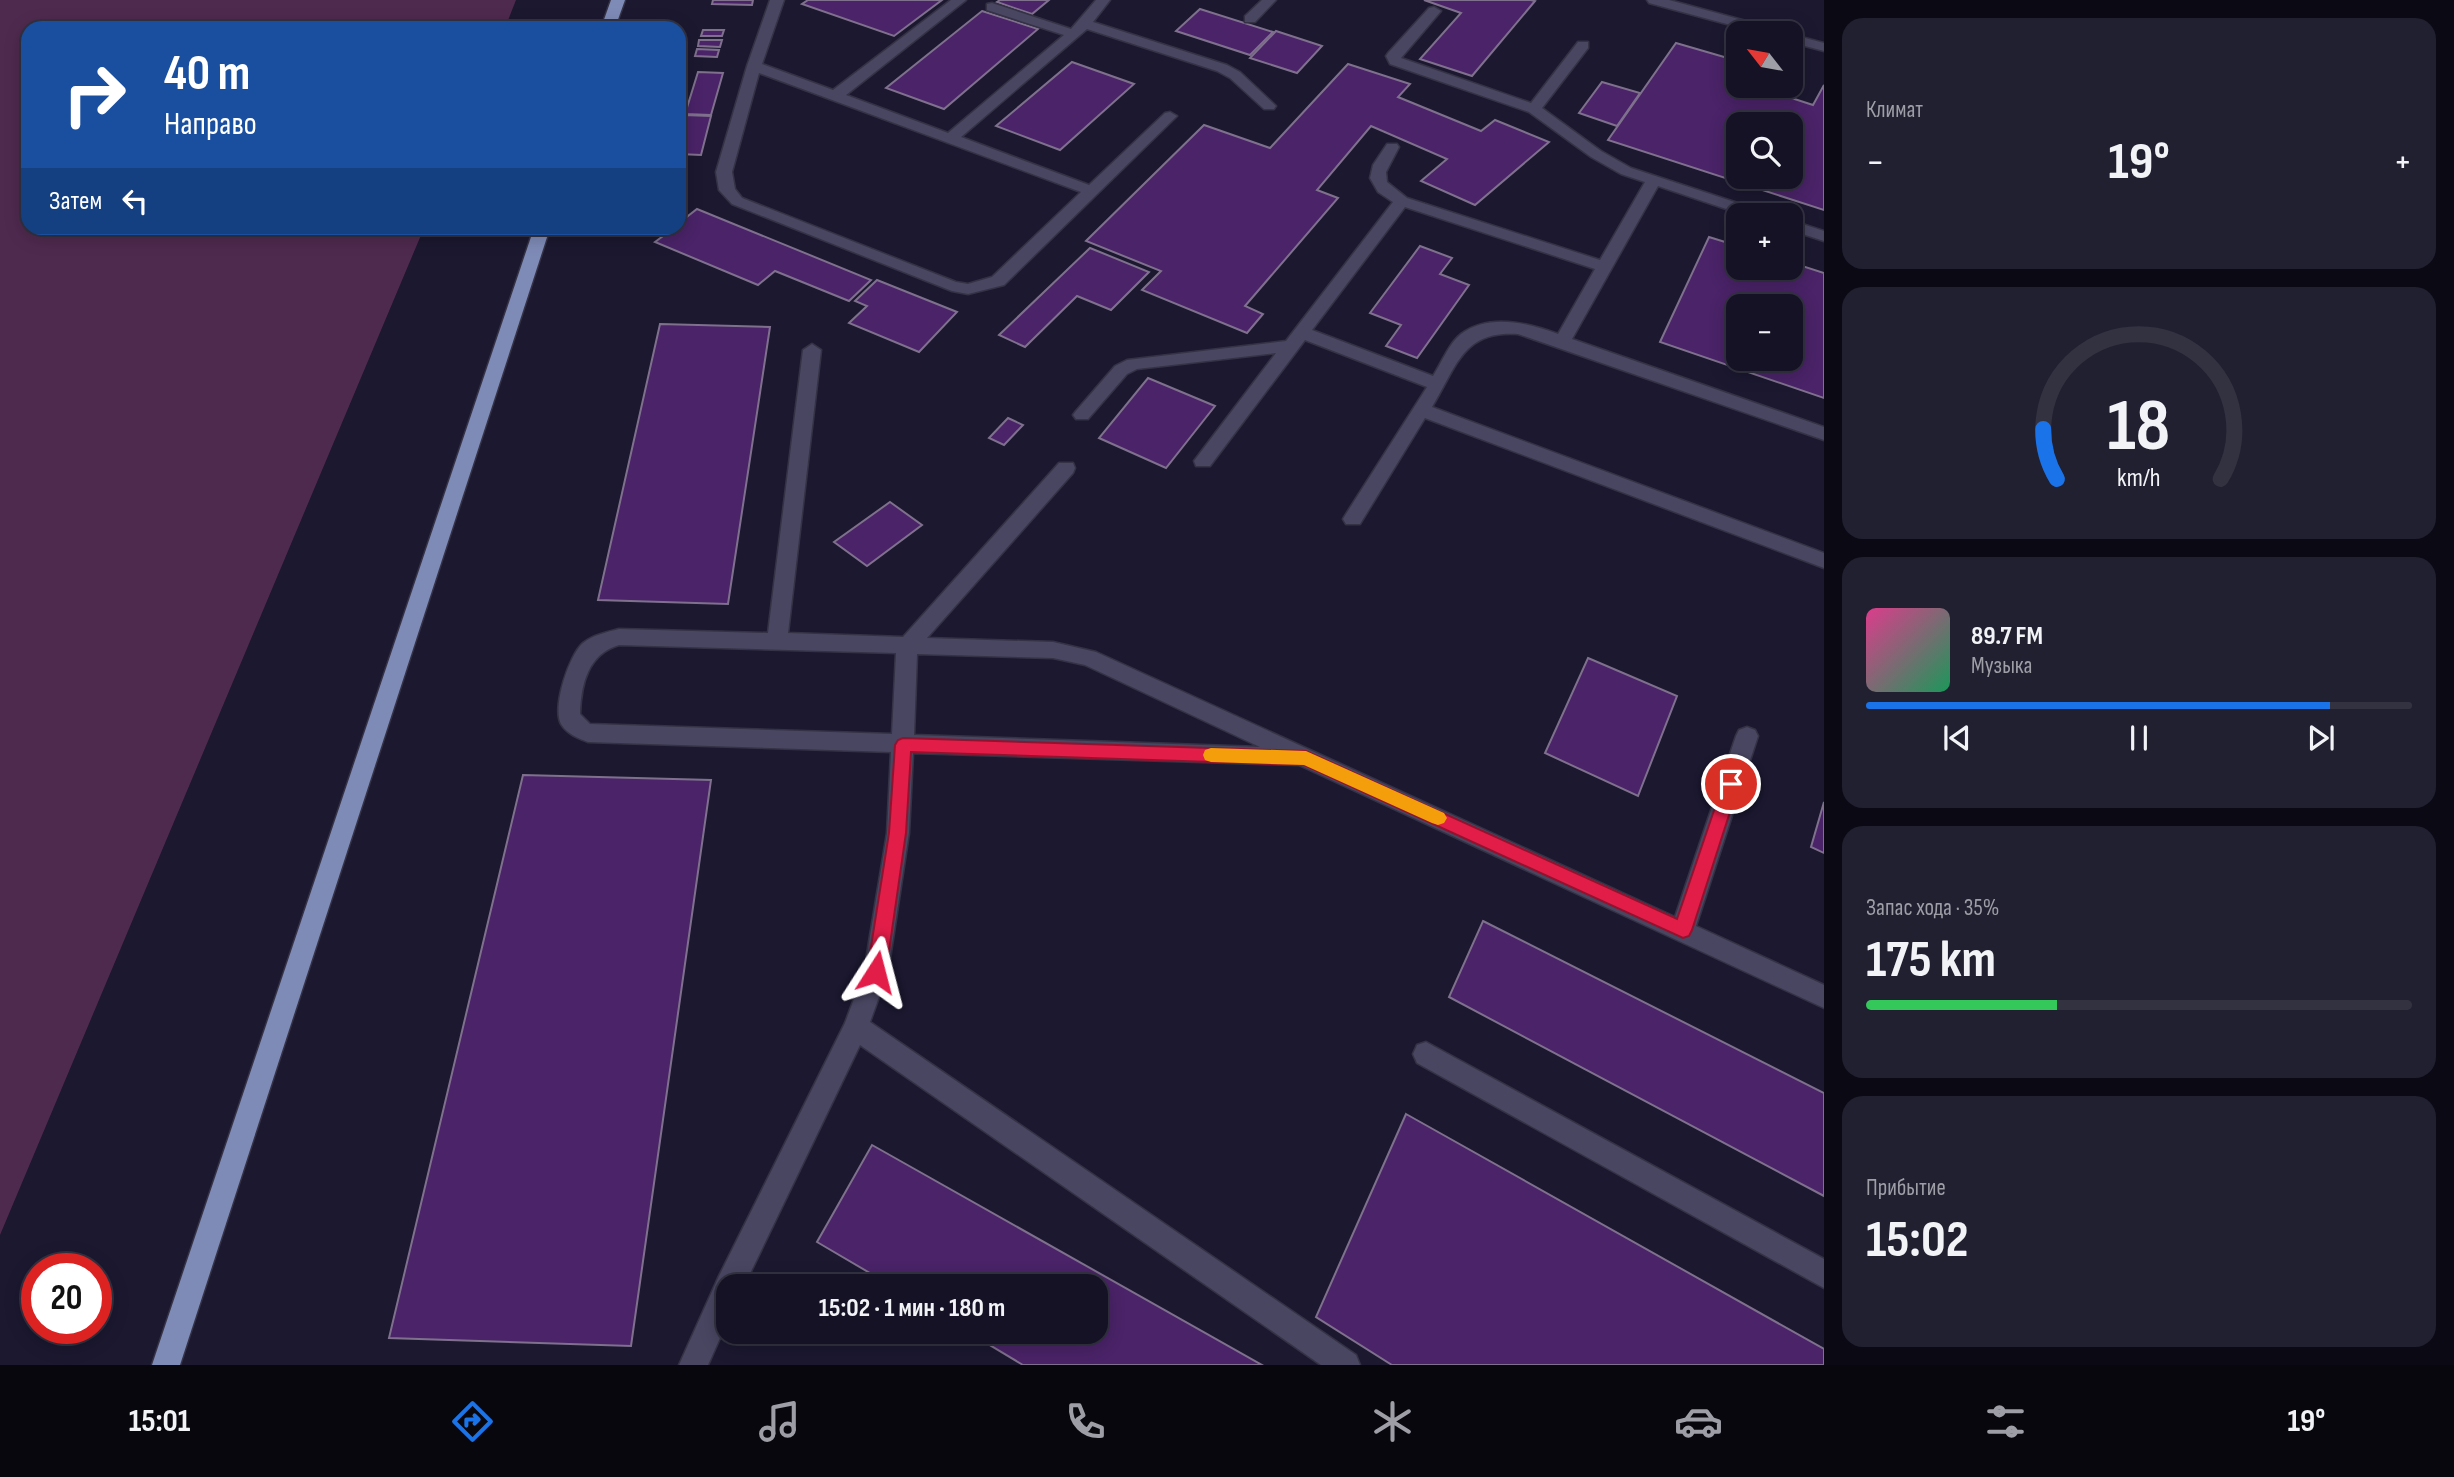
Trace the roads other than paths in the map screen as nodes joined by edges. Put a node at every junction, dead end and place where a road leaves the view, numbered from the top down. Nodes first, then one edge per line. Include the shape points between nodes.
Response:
1 (618, 0) edge
2 (777, 0) edge
3 (959, 0) edge
4 (1103, 0) edge
5 (1269, 0) edge
6 (1654, 0) edge
7 (992, 7) dead end
8 (1434, 11) dead end
9 (1250, 19) dead end
10 (610, 21) edge
11 (1730, 21) edge
12 (1079, 29) junction
13 (1803, 41) edge
14 (1583, 45) dead end
15 (1824, 47) edge
16 (754, 66) junction
17 (834, 97) junction
18 (1269, 106) dead end
19 (1534, 109) junction
20 (1170, 116) dead end
21 (950, 139) junction
22 (1392, 147) dead end
23 (1653, 181) junction
24 (1092, 191) junction
25 (1402, 201) junction
26 (1726, 204) edge
27 (1803, 229) edge
28 (540, 235) edge
29 (1824, 236) edge
30 (1604, 267) junction
31 (1296, 339) junction
32 (1562, 341) junction
33 (812, 350) dead end
34 (1437, 384) junction
35 (1421, 410) junction
36 (1082, 415) dead end
37 (1824, 434) edge
38 (1203, 461) dead end
39 (1066, 468) dead end
40 (1353, 519) dead end
41 (1824, 561) edge
42 (777, 641) junction
43 (907, 646) junction
44 (1747, 736) dead end
45 (903, 745) junction
46 (1306, 758) junction
47 (1683, 930) junction
48 (1824, 997) edge
49 (856, 1027) junction
50 (1426, 1054) dead end
51 (735, 1274) edge
52 (1824, 1274) edge
53 (716, 1315) edge
54 (166, 1365) edge
55 (693, 1365) edge
56 (1346, 1365) edge

1 - 10 main road
2 - 16 lane
3 - 17 lane
4 - 12 lane
5 - 9 lane
6 - 11 lane
7 - 12 lane
8 - 19 lane via 1393,56 1395,61
12 - 18 lane via 1222,68
12 - 21 lane
13 - 15 lane
14 - 19 lane
16 - 17 lane
16 - 24 lane via 724,172 727,190 737,201 952,286 968,289 998,281
17 - 21 lane
19 - 23 lane via 1608,162
20 - 24 lane
21 - 24 lane
22 - 25 lane via 1376,180
23 - 26 lane
23 - 30 lane
25 - 30 lane
25 - 31 lane
27 - 29 lane
28 - 54 main road
30 - 32 lane
31 - 34 lane
31 - 36 lane via 1133,364 1122,370
31 - 38 lane
32 - 34 lane via 1527,329 1502,326 1482,330 1465,339
32 - 37 lane
33 - 42 lane
34 - 35 lane
35 - 40 lane
35 - 41 lane
39 - 43 lane
42 - 43 lane
42 - 45 lane via 619,637 603,641 581,660 570,720 588,733
43 - 45 lane
43 - 46 lane via 1053,650 1089,658
44 - 47 lane
45 - 46 lane
45 - 49 lane via 898,833 876,972
46 - 47 lane
47 - 48 lane
49 - 51 lane
49 - 56 lane
50 - 52 lane
53 - 55 lane

